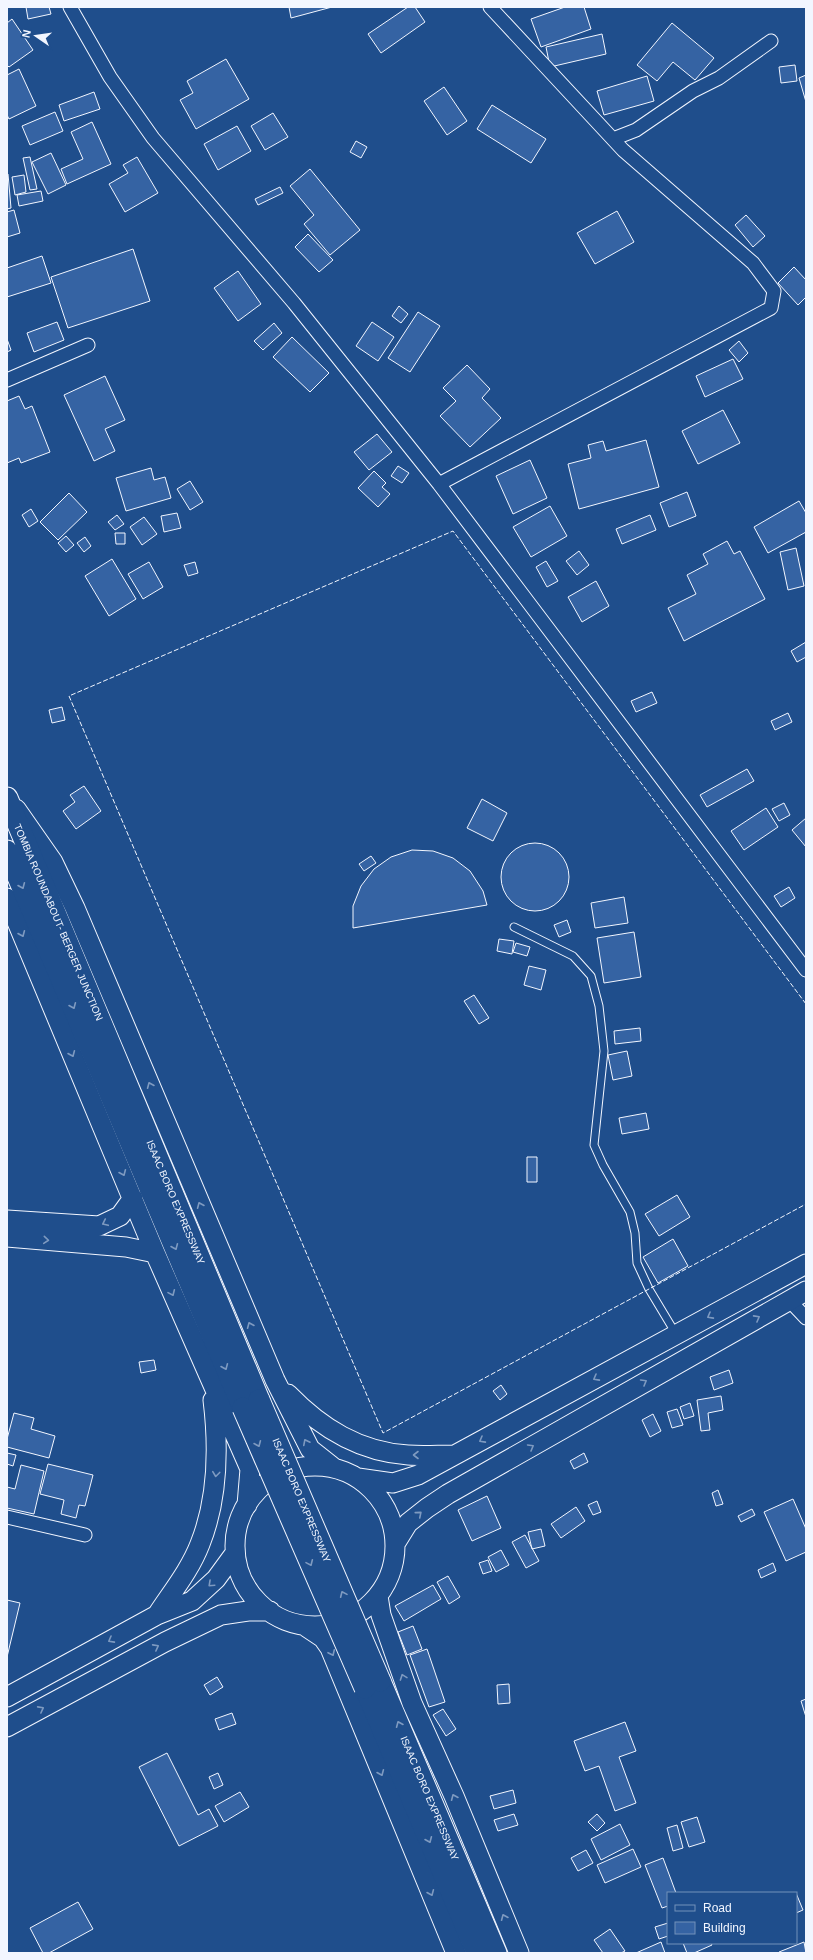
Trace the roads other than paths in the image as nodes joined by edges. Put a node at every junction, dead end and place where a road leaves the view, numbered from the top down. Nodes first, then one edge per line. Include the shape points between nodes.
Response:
1 (70, 7) edge
2 (490, 7) edge
3 (772, 41) dead end
4 (613, 139) junction
5 (88, 345) dead end
6 (7, 380) edge
7 (439, 484) junction
8 (7, 798) edge
9 (7, 851) edge
10 (7, 898) edge
11 (514, 927) dead end
12 (806, 970) edge
13 (103, 1051) junction
14 (133, 1198) junction
15 (7, 1220) edge
16 (7, 1237) edge
17 (154, 1253) junction
18 (806, 1264) edge
19 (806, 1291) edge
20 (789, 1300) junction
21 (806, 1318) edge
22 (676, 1334) junction
23 (211, 1379) junction
24 (275, 1380) junction
25 (455, 1455) junction
26 (334, 1468) junction
27 (358, 1478) junction
28 (247, 1505) junction
29 (7, 1518) edge
30 (85, 1536) dead end
31 (395, 1544) junction
32 (235, 1553) junction
33 (378, 1596) junction
34 (270, 1611) junction
35 (157, 1615) junction
36 (305, 1626) junction
37 (373, 1685) junction
38 (7, 1697) edge
39 (7, 1727) edge
40 (456, 1953) edge
41 (477, 1953) edge
42 (496, 1953) edge
43 (519, 1953) edge

1 - 7 street via 110,77 153,138 294,304
2 - 4 street
3 - 4 street via 636,130
4 - 7 street via 753,263 774,292 771,308
5 - 6 street
7 - 12 street
8 - 13 main road, TOMBIA ROUNDABOUT- BERGER JUNCTION
24 -> 8 main road via 75,908 53,862
9 -> 13 main road, TOMBIA ROUNDABOUT- BERGER JUNCTION
10 -> 14 main road
11 - 22 lane via 573,956 591,976 599,1006 604,1051 594,1145 630,1212 635,1233 636,1263
13 - 37 main road, ISAAC BORO EXPRESSWAY, bridge via 251,1404
14 -> 15 main road via 120,1216 99,1226
14 - 17 main road
16 -> 17 main road via 126,1247
17 -> 23 main road
18 -> 22 main road
19 - 20 main road
20 - 21 street
31 -> 20 main road via 408,1523 448,1494
22 -> 25 main road
23 -> 28 main road via 250,1469
23 -> 35 main road via 217,1471 210,1507 200,1544 182,1578
25 -> 24 main road via 408,1455 380,1451 351,1440 327,1429 306,1412
26 -> 24 main road via 310,1450
25 - 27 main road via 418,1475 393,1484
26 - 27 main road
26 - 28 main road via 309,1466 285,1472 263,1485
27 - 31 main road via 376,1495 390,1516
28 - 32 main road via 237,1528
29 - 30 street
31 - 33 main road via 391,1571
32 - 34 main road via 242,1578 256,1601
32 -> 35 main road via 216,1579 192,1601
33 - 36 main road via 358,1614 332,1625
43 -> 33 main road via 454,1796 412,1703 381,1615
34 - 36 main road via 278,1618
39 -> 34 main road via 165,1642 221,1615 248,1610
35 -> 38 main road
36 -> 40 main road via 323,1638 330,1648
37 -> 41 main road, ISAAC BORO EXPRESSWAY
42 -> 37 main road, ISAAC BORO EXPRESSWAY

